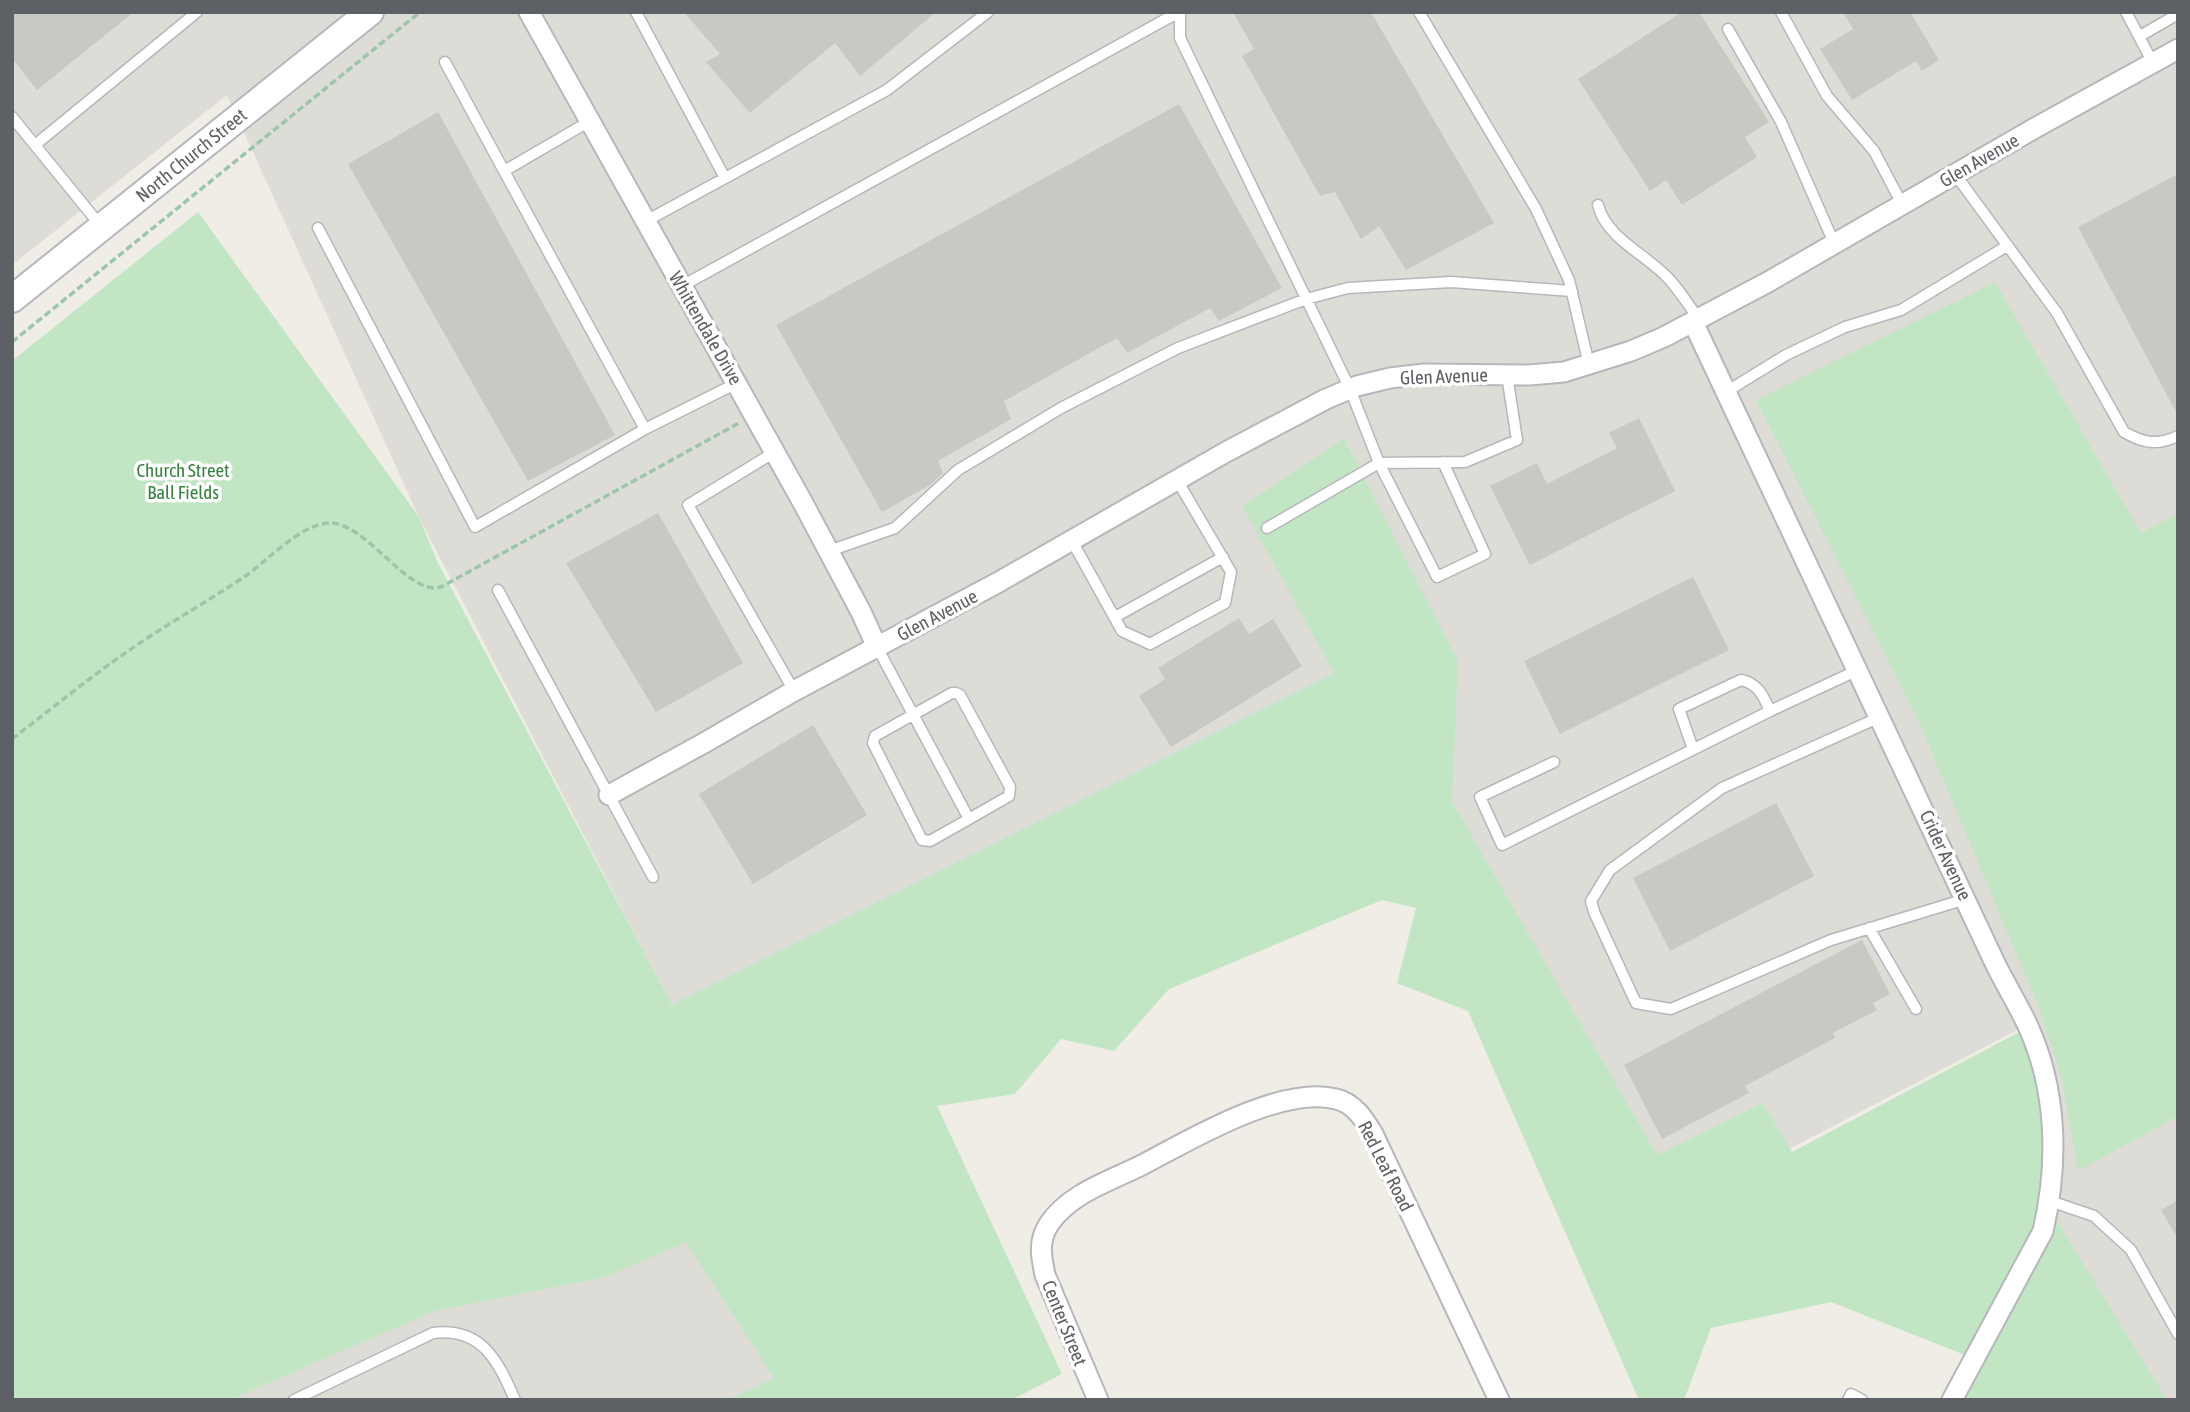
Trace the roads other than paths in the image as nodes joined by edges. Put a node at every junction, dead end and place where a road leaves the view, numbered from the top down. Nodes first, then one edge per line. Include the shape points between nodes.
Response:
1 (197, 12) edge
2 (370, 12) edge
3 (529, 12) edge
4 (636, 12) edge
5 (988, 12) edge
6 (1180, 12) edge
7 (1419, 12) edge
8 (1781, 12) edge
9 (2126, 12) edge
10 (2178, 14) edge
11 (1728, 29) dead end
12 (2140, 36) junction
13 (2178, 49) edge
14 (445, 62) dead end
15 (2153, 62) junction
16 (12, 117) edge
17 (590, 121) junction
18 (34, 145) junction
19 (504, 171) junction
20 (1955, 174) junction
21 (724, 178) junction
22 (1902, 204) junction
23 (1598, 205) dead end
24 (646, 221) junction
25 (102, 227) junction
26 (318, 228) dead end
27 (1834, 243) junction
28 (2007, 246) junction
29 (682, 286) junction
30 (1572, 291) junction
31 (12, 299) edge
32 (1306, 299) junction
33 (1696, 320) junction
34 (1589, 365) junction
35 (1507, 375) junction
36 (737, 383) junction
37 (1350, 389) junction
38 (1726, 392) junction
39 (645, 429) junction
40 (2178, 436) edge
41 (775, 452) junction
42 (1443, 462) junction
43 (1379, 463) junction
44 (1177, 480) junction
45 (1267, 527) dead end
46 (1072, 541) junction
47 (829, 551) junction
48 (1223, 557) junction
49 (499, 590) dead end
50 (1115, 617) junction
51 (877, 648) junction
52 (1857, 670) junction
53 (794, 691) junction
54 (1770, 711) junction
55 (912, 715) junction
56 (1880, 717) junction
57 (1693, 749) junction
58 (1555, 762) dead end
59 (609, 795) junction
60 (969, 819) junction
61 (653, 877) dead end
62 (1966, 899) junction
63 (1868, 928) junction
64 (1916, 1009) dead end
65 (2050, 1201) junction
66 (1062, 1209) joint
67 (2178, 1335) edge
68 (294, 1400) edge
69 (515, 1400) edge
70 (1098, 1400) edge
71 (1499, 1400) edge
72 (1848, 1400) edge
73 (1862, 1400) edge
74 (1952, 1400) edge

1 - 18 lane
2 - 25 main road, North Church Street
3 - 17 street, Whittendale Drive
4 - 21 lane
5 - 21 lane via 887,90
6 - 29 lane
6 - 32 lane via 1180,38
7 - 30 lane via 1536,209
8 - 22 lane via 1827,96 1874,151
9 - 12 lane
10 - 12 lane
11 - 27 lane via 1781,122
12 - 15 lane
13 - 15 street, Glen Avenue
14 - 19 lane
15 - 20 street, Glen Avenue
16 - 18 lane
17 - 19 lane
17 - 24 street, Whittendale Drive
18 - 25 lane
19 - 39 lane
20 - 22 street, Glen Avenue
20 - 28 lane
21 - 24 lane
22 - 27 street, Glen Avenue
23 - 33 lane via 1601,217 1622,239 1670,280
24 - 29 street, Whittendale Drive
25 - 31 main road, North Church Street
26 - 39 lane via 475,527
27 - 33 street, Glen Avenue
28 - 38 lane via 1900,310 1845,327 1786,355
28 - 40 lane via 2057,313 2124,432 2142,443
29 - 36 street, Whittendale Drive
30 - 32 lane via 1451,282 1348,288
30 - 34 lane
32 - 37 lane
32 - 47 lane via 1178,348 1061,408 958,470 895,528
33 - 34 street, Glen Avenue
33 - 38 street, Crider Avenue
34 - 35 street, Glen Avenue via 1564,372
35 - 37 street, Glen Avenue via 1424,374
35 - 42 lane via 1517,440 1465,462
36 - 39 lane
36 - 41 street, Whittendale Drive
37 - 43 lane
37 - 44 street, Glen Avenue via 1293,415
38 - 52 street, Crider Avenue
41 - 47 street, Whittendale Drive
41 - 53 lane via 688,505
42 - 43 lane
42 - 43 lane via 1485,554 1437,577
43 - 45 lane
44 - 46 street, Glen Avenue
44 - 48 lane
46 - 50 lane
46 - 51 street, Glen Avenue
47 - 51 street, Whittendale Drive
48 - 50 lane
48 - 50 lane via 1231,572 1224,603 1150,644 1122,631
49 - 59 lane
51 - 53 street, Glen Avenue
51 - 55 lane
52 - 54 lane
52 - 56 street, Crider Avenue
53 - 59 street, Glen Avenue
54 - 57 lane
54 - 57 lane via 1757,687 1741,680 1679,709
55 - 60 lane
55 - 60 lane via 875,736 873,743 922,840 930,841
55 - 60 lane via 960,695 998,764 1010,787 1009,796
56 - 62 street, Crider Avenue
56 - 63 lane via 1722,788 1610,870 1591,901 1636,1003 1671,1009
57 - 58 lane via 1502,845 1480,797
59 - 61 lane
62 - 63 lane
62 - 65 street, Crider Avenue via 2042,1065 2052,1113
63 - 64 lane
65 - 67 lane via 2094,1216 2131,1250
65 - 74 street, Crider Avenue via 2043,1231
66 - 70 street, Center Street via 1041,1238 1041,1258 1050,1292
66 - 71 street, Red Leaf Road via 1078,1196 1239,1116 1294,1099 1337,1099 1351,1106 1373,1134
68 - 69 lane via 433,1334 452,1331 470,1337 498,1361
72 - 73 lane via 1851,1394

